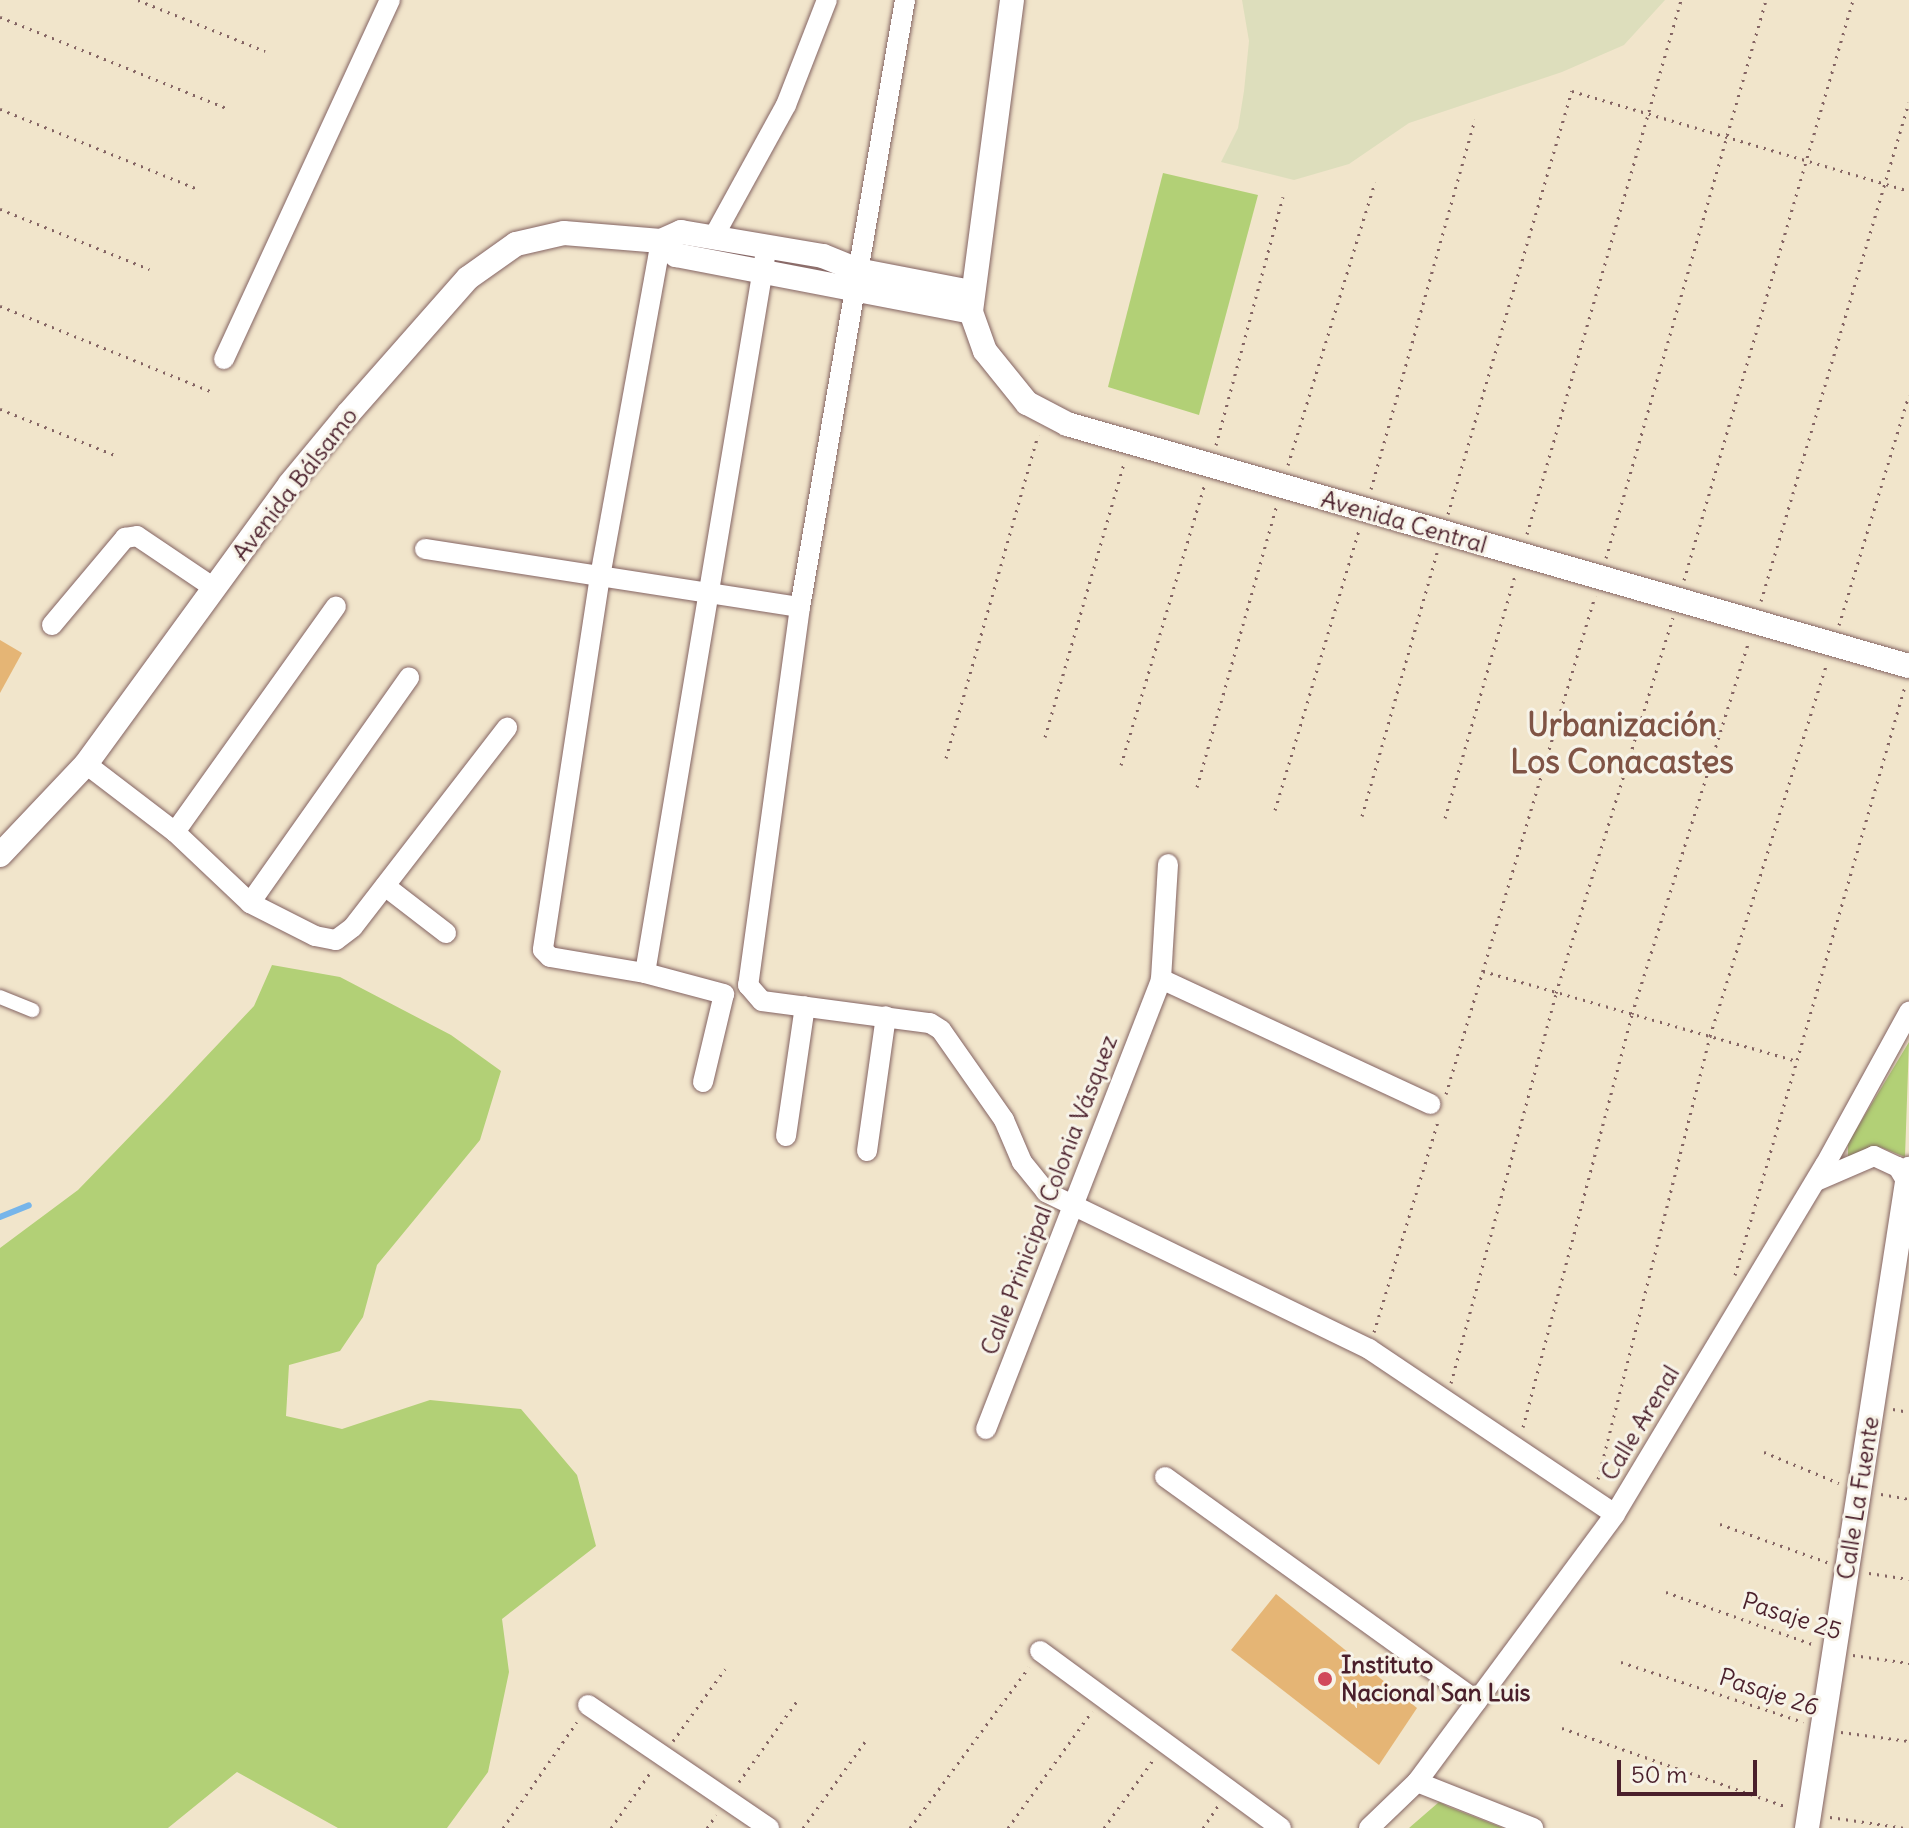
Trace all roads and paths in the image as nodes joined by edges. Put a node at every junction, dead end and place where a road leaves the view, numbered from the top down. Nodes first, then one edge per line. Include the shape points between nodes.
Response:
1 (138, 0) edge
2 (390, 0) edge
3 (827, 0) edge
4 (905, 0) edge
5 (1012, 0) edge
6 (1681, 0) edge
7 (1766, 0) edge
8 (1853, 0) edge
9 (0, 17) edge
10 (265, 51) dead end
11 (1909, 102) edge
12 (0, 109) edge
13 (229, 109) dead end
14 (1648, 113) junction
15 (1475, 119) dead end
16 (1727, 137) junction
17 (1808, 161) junction
18 (1375, 182) dead end
19 (1886, 184) junction
20 (196, 188) dead end
21 (1909, 191) edge
22 (1283, 197) dead end
23 (0, 209) edge
24 (714, 236) junction
25 (661, 241) junction
26 (767, 245) junction
27 (149, 269) dead end
28 (762, 271) junction
29 (855, 279) junction
30 (971, 302) junction
31 (0, 306) edge
32 (224, 359) dead end
33 (210, 391) dead end
34 (1909, 395) edge
35 (0, 409) edge
36 (1045, 412) junction
37 (1131, 441) junction
38 (115, 455) dead end
39 (1211, 464) junction
40 (1282, 486) junction
41 (1365, 511) junction
42 (1442, 533) junction
43 (425, 549) dead end
44 (1521, 556) junction
45 (600, 576) junction
46 (1600, 579) junction
47 (214, 588) junction
48 (707, 595) junction
49 (1678, 601) junction
50 (336, 606) dead end
51 (800, 607) junction
52 (1755, 622) junction
53 (52, 625) dead end
54 (1832, 645) junction
55 (1907, 674) edge
56 (409, 678) dead end
57 (507, 728) dead end
58 (1045, 737) dead end
59 (946, 758) dead end
60 (86, 764) junction
61 (1121, 765) dead end
62 (1197, 787) dead end
63 (1275, 810) dead end
64 (1362, 816) dead end
65 (1445, 818) dead end
66 (175, 832) junction
67 (0, 855) edge
68 (1168, 864) dead end
69 (385, 886) junction
70 (250, 903) junction
71 (446, 933) dead end
72 (1483, 971) junction
73 (645, 973) junction
74 (1161, 979) junction
75 (748, 985) junction
76 (1556, 993) junction
77 (724, 994) junction
78 (0, 997) edge
79 (805, 1006) junction
80 (32, 1010) dead end
81 (1909, 1012) edge
82 (1632, 1014) junction
83 (886, 1016) junction
84 (1710, 1036) junction
85 (1794, 1060) junction
86 (703, 1082) dead end
87 (1430, 1104) dead end
88 (786, 1136) dead end
89 (867, 1151) dead end
90 (1908, 1175) edge
91 (1815, 1181) junction
92 (1072, 1202) junction
93 (1731, 1288) dead end
94 (1369, 1349) junction
95 (1446, 1401) junction
96 (986, 1429) dead end
97 (1517, 1449) junction
98 (1764, 1452) dead end
99 (1165, 1477) dead end
100 (1860, 1491) junction
101 (1909, 1499) edge
102 (1593, 1500) junction
103 (1615, 1514) junction
104 (1720, 1524) dead end
105 (1847, 1569) junction
106 (1909, 1579) edge
107 (1666, 1592) dead end
108 (1040, 1651) joint
109 (1835, 1652) junction
110 (1621, 1662) dead end
111 (1909, 1663) edge
112 (1102, 1696) junction
113 (797, 1701) dead end
114 (1477, 1701) junction
115 (588, 1705) joint
116 (1562, 1728) dead end
117 (1822, 1729) junction
118 (867, 1739) dead end
119 (1909, 1741) edge
120 (1165, 1743) junction
121 (1417, 1782) junction
122 (1229, 1790) junction
123 (727, 1800) junction
124 (1808, 1821) edge
125 (503, 1828) edge
126 (707, 1828) edge
127 (769, 1828) edge
128 (803, 1828) edge
129 (910, 1828) edge
130 (1008, 1828) edge
131 (1104, 1828) edge
132 (1203, 1828) edge
133 (1281, 1828) edge
134 (1369, 1828) edge
135 (1533, 1828) edge
136 (1905, 1828) edge

1 - 10 path
2 - 32 street
3 - 24 street via 786,105
4 - 29 street
5 - 30 street
6 - 14 path
7 - 16 path
8 - 17 path
9 - 13 path
11 - 19 path
12 - 20 path
14 - 16 path
14 - 42 path via 1572,91
14 - 44 path
15 - 41 path
16 - 17 path
16 - 46 path
17 - 19 path
17 - 49 path
18 - 40 path
19 - 21 path
19 - 52 path
22 - 39 path
23 - 27 path
24 - 25 street, Avenida Bálsamo via 681,232
24 - 26 street, Avenida Bálsamo
25 - 28 street, Avenida Bálsamo via 676,255
25 - 45 street
25 - 47 street, Avenida Bálsamo via 575,233 534,237 468,278 290,484
26 - 28 street
26 - 29 street, Avenida Bálsamo via 823,256
28 - 29 street, Avenida Bálsamo
28 - 48 street
29 - 30 street, Avenida Bálsamo
29 - 51 street
30 - 36 street, Avenida Central via 980,341 999,373 1027,403
31 - 33 path
34 - 54 path
35 - 38 path
36 - 37 street, Avenida Central via 1067,424
36 - 59 path
37 - 39 street, Avenida Central
37 - 58 path
39 - 40 street, Avenida Central
39 - 61 path
40 - 41 street, Avenida Central
40 - 62 path
41 - 42 street, Avenida Central
41 - 63 path
42 - 44 street, Avenida Central
42 - 64 path
43 - 45 street
44 - 46 street, Avenida Central
44 - 65 path
45 - 48 street
45 - 73 street via 543,950 550,957
46 - 49 street, Avenida Central
46 - 72 path
47 - 53 street via 149,539 125,538
47 - 60 street, Avenida Bálsamo
48 - 51 street
48 - 73 street
49 - 52 street, Avenida Central
49 - 76 path
50 - 66 street
51 - 75 street
52 - 54 street, Avenida Central
52 - 82 path
54 - 55 street, Avenida Central
54 - 84 path
55 - 85 path
56 - 70 street
57 - 69 street
60 - 66 street
60 - 67 street, Avenida Bálsamo
66 - 70 street
68 - 74 street, Calle Prinicipal Colonia Vásquez
69 - 70 street via 336,940 315,936
69 - 71 street
72 - 76 path
72 - 94 path
73 - 77 street
74 - 87 street
74 - 92 street, Calle Prinicipal Colonia Vásquez
75 - 77 street
75 - 79 street via 757,999
76 - 82 path
76 - 95 path
77 - 86 street
78 - 80 street
79 - 83 street
79 - 88 street
81 - 91 street, Calle Arenal
82 - 84 path
82 - 97 path
83 - 89 street
83 - 92 street via 930,1023 941,1030 1004,1120 1030,1172 1046,1192
84 - 85 path
84 - 102 path
85 - 93 path
90 - 91 street via 1874,1156
90 - 100 street, Calle La Fuente
91 - 103 street, Calle Arenal
92 - 94 street
92 - 96 street, Calle Prinicipal Colonia Vásquez
94 - 95 street
95 - 97 street
97 - 102 street
98 - 100 path
99 - 114 street
100 - 101 path
100 - 105 street, Calle La Fuente
102 - 103 street
103 - 114 street, Calle Arenal
104 - 105 path
105 - 106 path
105 - 109 street, Calle La Fuente
107 - 109 path, Pasaje 25
108 - 112 street
108 - 129 path
109 - 111 path, Pasaje 25
109 - 117 street, Calle La Fuente
110 - 117 path, Pasaje 26
112 - 120 street
112 - 130 path
113 - 123 path
114 - 121 street, Calle Arenal
115 - 123 street
115 - 125 path
116 - 124 path
117 - 119 path, Pasaje 26
117 - 124 street, Calle La Fuente
118 - 128 path
120 - 122 street
120 - 131 path
121 - 134 street, Calle Arenal
121 - 135 street
122 - 132 path
122 - 133 street
123 - 126 path
123 - 127 street
124 - 136 path

